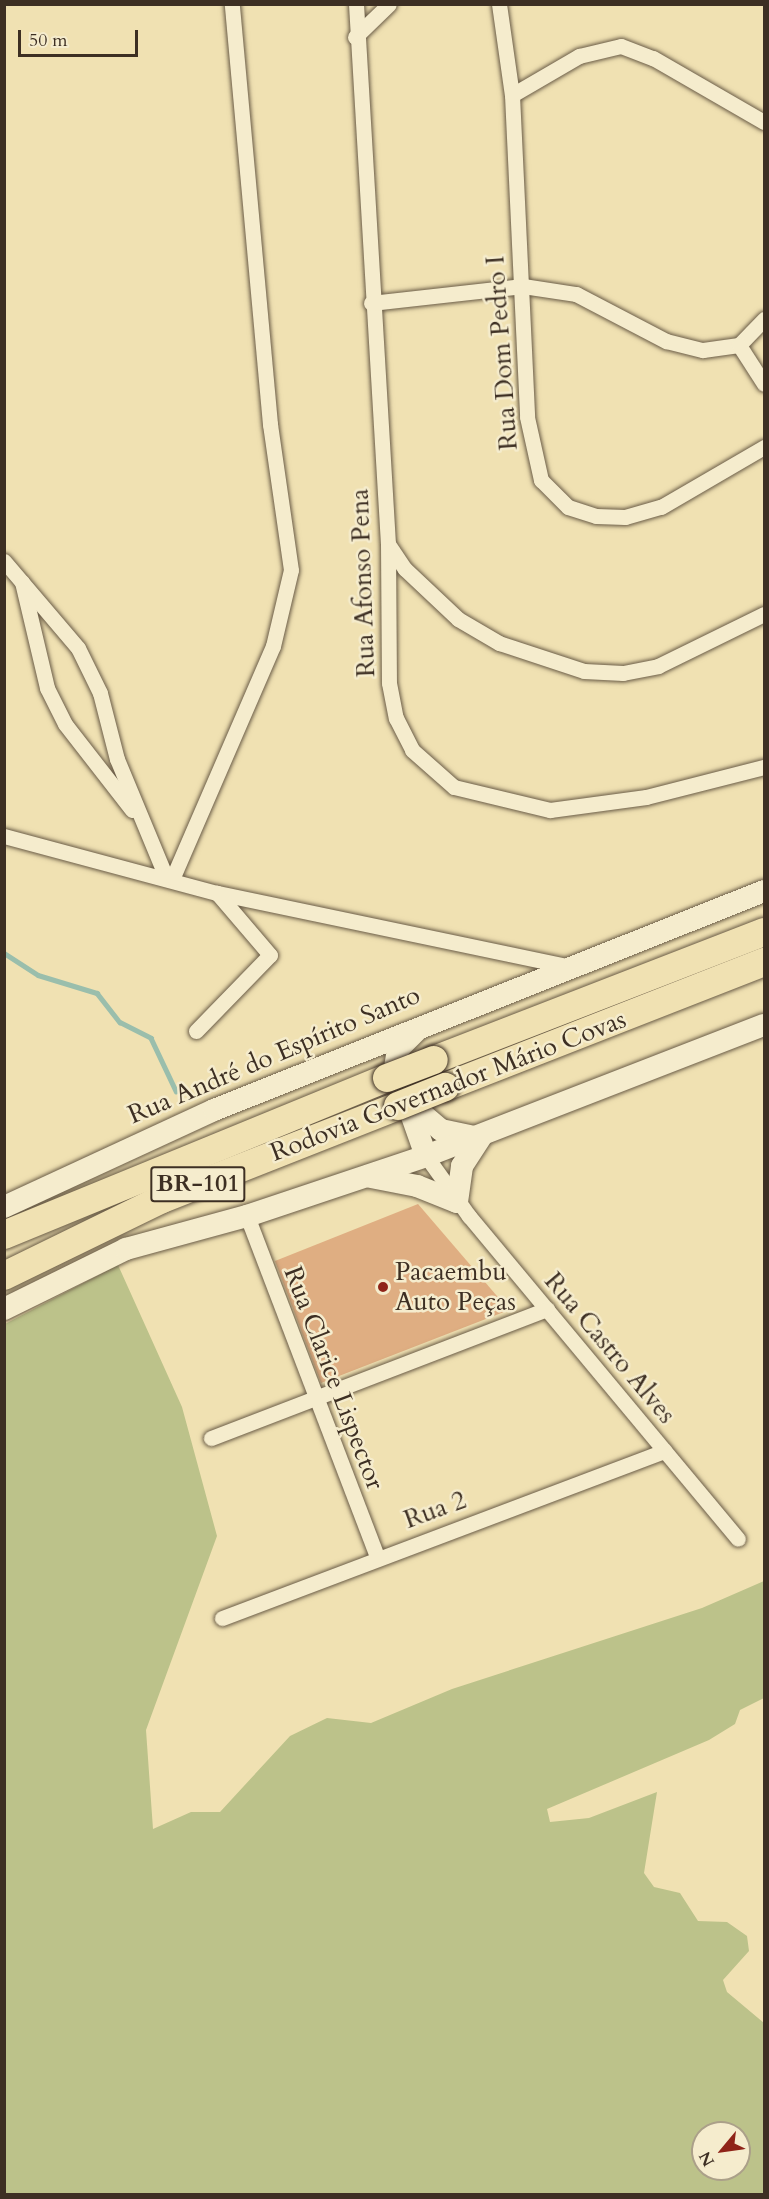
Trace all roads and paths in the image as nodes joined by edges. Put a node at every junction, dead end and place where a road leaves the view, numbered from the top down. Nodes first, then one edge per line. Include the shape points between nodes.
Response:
1 (232, 4) edge
2 (356, 4) edge
3 (389, 4) edge
4 (499, 4) edge
5 (355, 37) junction
6 (512, 95) junction
7 (765, 122) edge
8 (523, 286) junction
9 (371, 303) junction
10 (765, 319) edge
11 (739, 345) junction
12 (765, 384) edge
13 (765, 447) edge
14 (388, 544) junction
15 (4, 561) edge
16 (20, 576) junction
17 (765, 614) edge
18 (60, 625) junction
19 (36, 633) junction
20 (117, 759) junction
21 (765, 767) edge
22 (99, 771) junction
23 (139, 819) junction
24 (4, 836) edge
25 (169, 876) junction
26 (765, 891) edge
27 (218, 893) junction
28 (765, 932) edge
29 (765, 962) edge
30 (570, 967) junction
31 (432, 1020) junction
32 (765, 1025) edge
33 (196, 1031) dead end
34 (403, 1104) junction
35 (482, 1135) junction
36 (426, 1156) junction
37 (364, 1177) junction
38 (50, 1184) junction
39 (4, 1197) edge
40 (457, 1202) junction
41 (4, 1207) edge
42 (247, 1216) junction
43 (4, 1235) edge
44 (4, 1276) edge
45 (4, 1309) edge
46 (547, 1310) junction
47 (316, 1398) junction
48 (210, 1438) dead end
49 (665, 1451) junction
50 (738, 1539) dead end
51 (377, 1557) junction
52 (222, 1618) dead end

1 - 25 street via 270,424 291,570 273,646
2 - 5 street, Rua Afonso Pena
3 - 5 street
4 - 6 street, Rua Dom Pedro I
5 - 9 street, Rua Afonso Pena
6 - 7 street via 579,56 621,46 653,58
6 - 8 street, Rua Dom Pedro I via 513,197
8 - 9 street
8 - 11 street via 585,297 646,332 688,348
8 - 13 street, Rua Dom Pedro I via 533,459 552,496 568,507 626,517 661,507
9 - 14 street, Rua Afonso Pena
10 - 11 street
11 - 12 street
14 - 17 street via 405,569 458,619 499,643 584,671 623,673 658,666
14 - 21 street, Rua Afonso Pena via 385,620 396,718 412,750 454,787 525,808 587,808
15 - 16 street
16 - 18 street
16 - 19 street
18 - 19 street
18 - 20 street via 100,693
19 - 22 street via 47,688
20 - 22 street
20 - 23 street
22 - 23 street
23 - 25 street
24 - 25 street
25 - 27 street
26 - 30 street, Rua André do Espírito Santo
27 - 30 street
27 - 33 street via 270,956
28 - 43 highway, Rodovia Governador Mário Covas / BR-101, bridge via 387,1078
29 - 34 highway, Rodovia Governador Mário Covas / BR-101, bridge
30 - 31 street, Rua André do Espírito Santo
31 - 34 street via 407,1038 396,1055
31 - 38 street, Rua André do Espírito Santo
32 - 35 street, Rodovia Governador Mário Covas
34 - 35 street via 449,1134
34 - 36 street
34 - 44 highway, Rodovia Governador Mário Covas / BR-101 via 162,1199
35 - 36 street, Rodovia Governador Mário Covas
35 - 40 street via 462,1166
36 - 37 street, Rodovia Governador Mário Covas
36 - 40 street, Rua Castro Alves
37 - 40 street via 417,1186
37 - 42 street, Rodovia Governador Mário Covas
38 - 39 street
38 - 41 street, Rua André do Espírito Santo
40 - 46 street, Rua Castro Alves
42 - 45 street, Rodovia Governador Mário Covas via 108,1256
42 - 47 street, Rua Clarice Lispector
46 - 47 street
46 - 49 street, Rua Castro Alves
47 - 48 street
47 - 51 street, Rua Clarice Lispector
49 - 50 street, Rua Castro Alves
49 - 51 street, Rua 2
51 - 52 street, Rua 2

